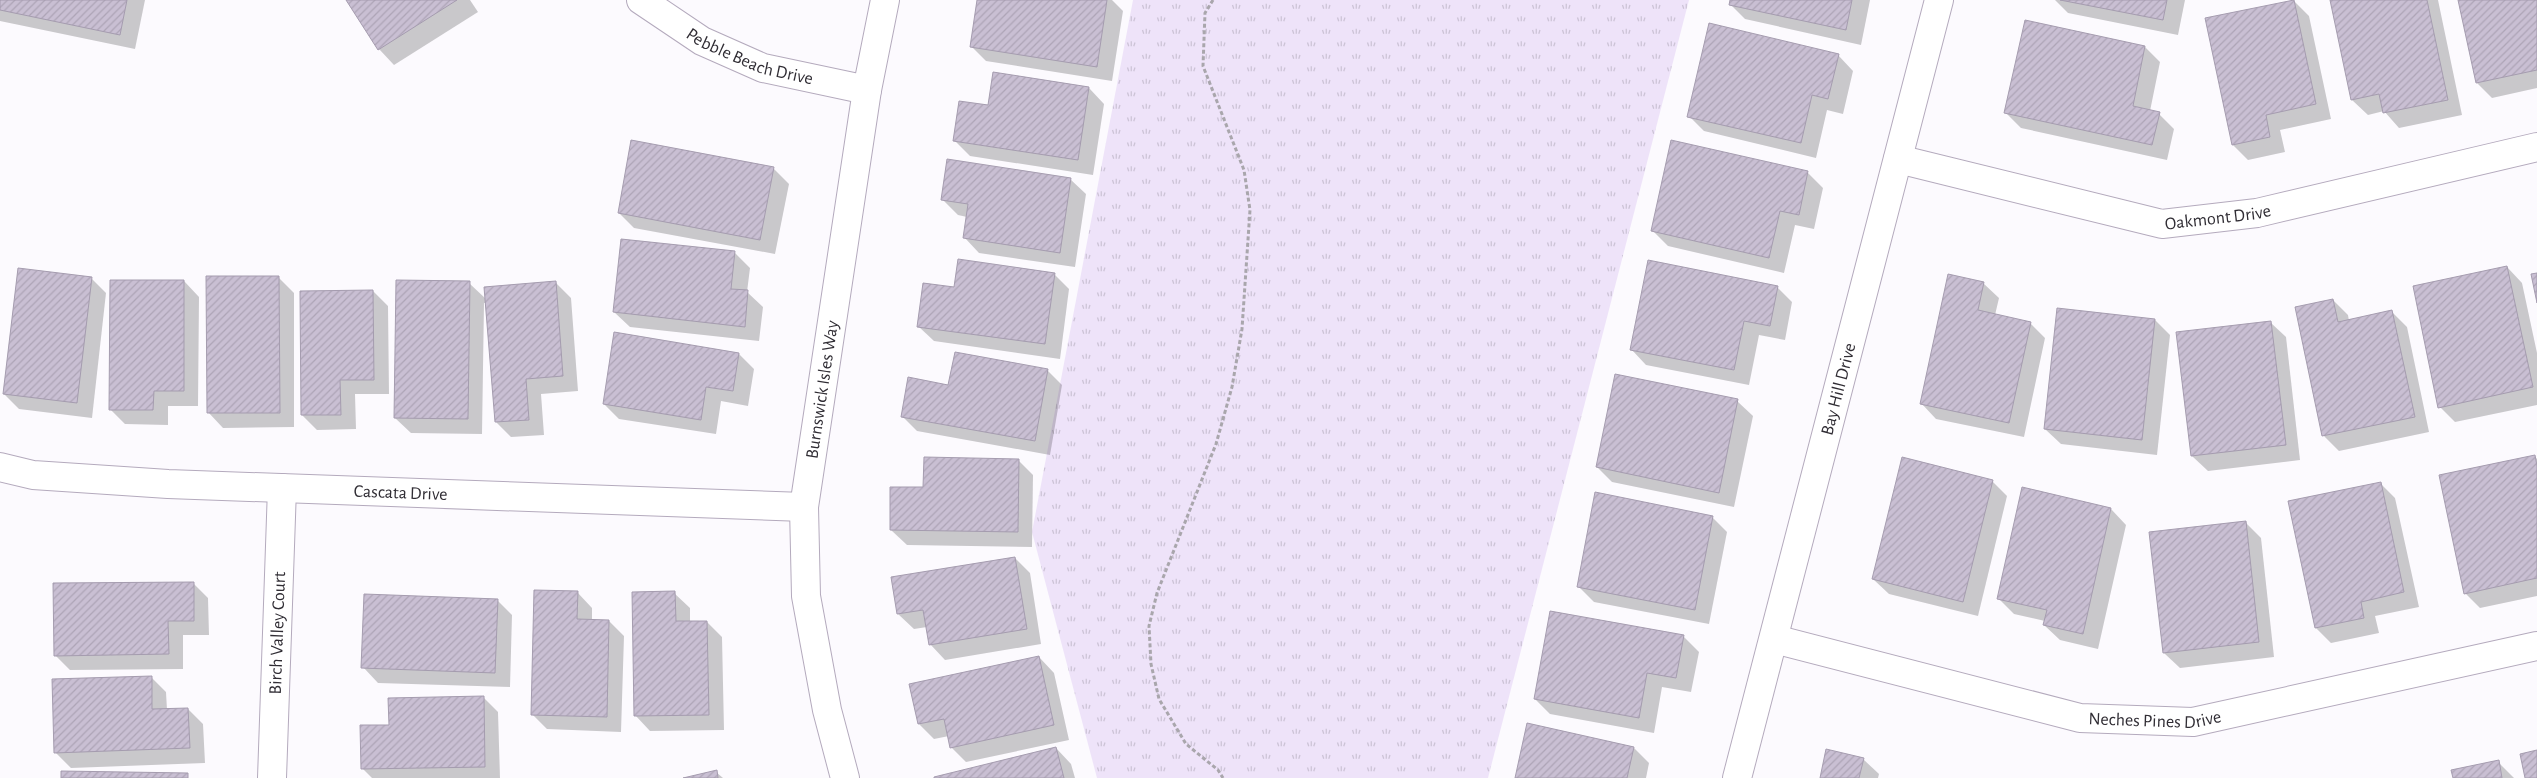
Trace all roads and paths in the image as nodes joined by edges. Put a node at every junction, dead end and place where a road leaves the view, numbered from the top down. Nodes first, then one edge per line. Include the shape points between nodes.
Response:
1 (641, 0) edge
2 (885, 0) edge
3 (1212, 0) edge
4 (1939, 0) edge
5 (868, 90) junction
6 (2537, 147) edge
7 (1898, 159) junction
8 (0, 466) edge
9 (282, 488) junction
10 (804, 507) junction
11 (1774, 638) junction
12 (2537, 646) edge
13 (272, 778) edge
14 (845, 778) edge
15 (1223, 778) edge
16 (1737, 778) edge

1 - 5 street, Pebble Beach Drive via 702,41 763,68
2 - 5 street, Burnswick Isles Way
3 - 15 path via 1205,13 1203,66 1244,170 1250,210 1242,329 1232,387 1216,444 1157,593 1149,626 1151,664 1159,699 1186,744 1218,770
4 - 7 street, Bay Hill Drive
5 - 10 street, Burnswick Isles Way
6 - 7 street, Oakmont Drive via 2257,213 2162,224
7 - 11 street, Bay Hill Drive
8 - 9 street, Cascata Drive via 33,475
9 - 10 street, Cascata Drive
9 - 13 street, Birch Valley Court
10 - 14 street, Burnswick Isles Way via 806,596 827,710
11 - 12 street, Neches Pines Drive via 2080,718 2193,722
11 - 16 street, Bay Hill Drive

